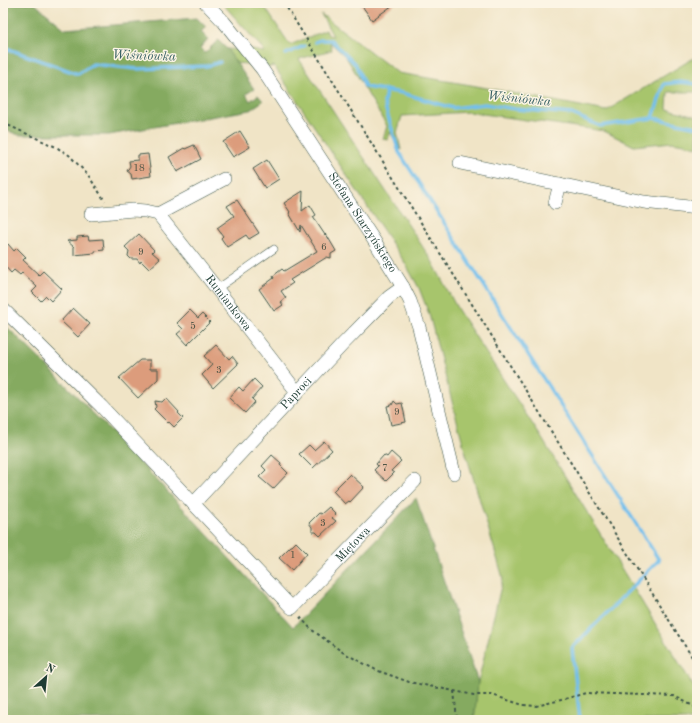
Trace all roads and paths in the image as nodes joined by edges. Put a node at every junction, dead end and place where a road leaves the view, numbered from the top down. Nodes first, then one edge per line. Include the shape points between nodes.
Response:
1 (206, 3) edge
2 (284, 3) edge
3 (3, 123) edge
4 (460, 163) dead end
5 (224, 179) dead end
6 (560, 184) junction
7 (556, 203) dead end
8 (697, 208) edge
9 (113, 212) junction
10 (91, 214) dead end
11 (158, 214) junction
12 (274, 249) dead end
13 (403, 287) junction
14 (217, 289) junction
15 (3, 309) edge
16 (297, 392) junction
17 (454, 473) dead end
18 (415, 481) dead end
19 (194, 503) junction
20 (292, 608) junction
21 (697, 665) edge
22 (454, 691) junction
23 (697, 708) edge
24 (457, 720) edge

1 - 13 street, Stefana Starzyńskiego via 262,69
2 - 21 path
3 - 9 path via 69,155 88,175
4 - 6 street
5 - 11 street
6 - 7 street
6 - 8 street via 644,202
9 - 10 street
9 - 11 street via 133,210
11 - 14 street, Rumiankowa
12 - 14 lane
13 - 16 street, Paproci via 381,304
13 - 17 street, Stefana Starzyńskiego via 418,326
14 - 16 street, Rumiankowa
15 - 19 street
16 - 19 street, Paproci
18 - 20 street, Miętowa
19 - 20 street
20 - 22 path via 312,630 344,653 376,670 409,682
22 - 23 path via 492,695 523,705 536,706 586,693 674,696
22 - 24 path

